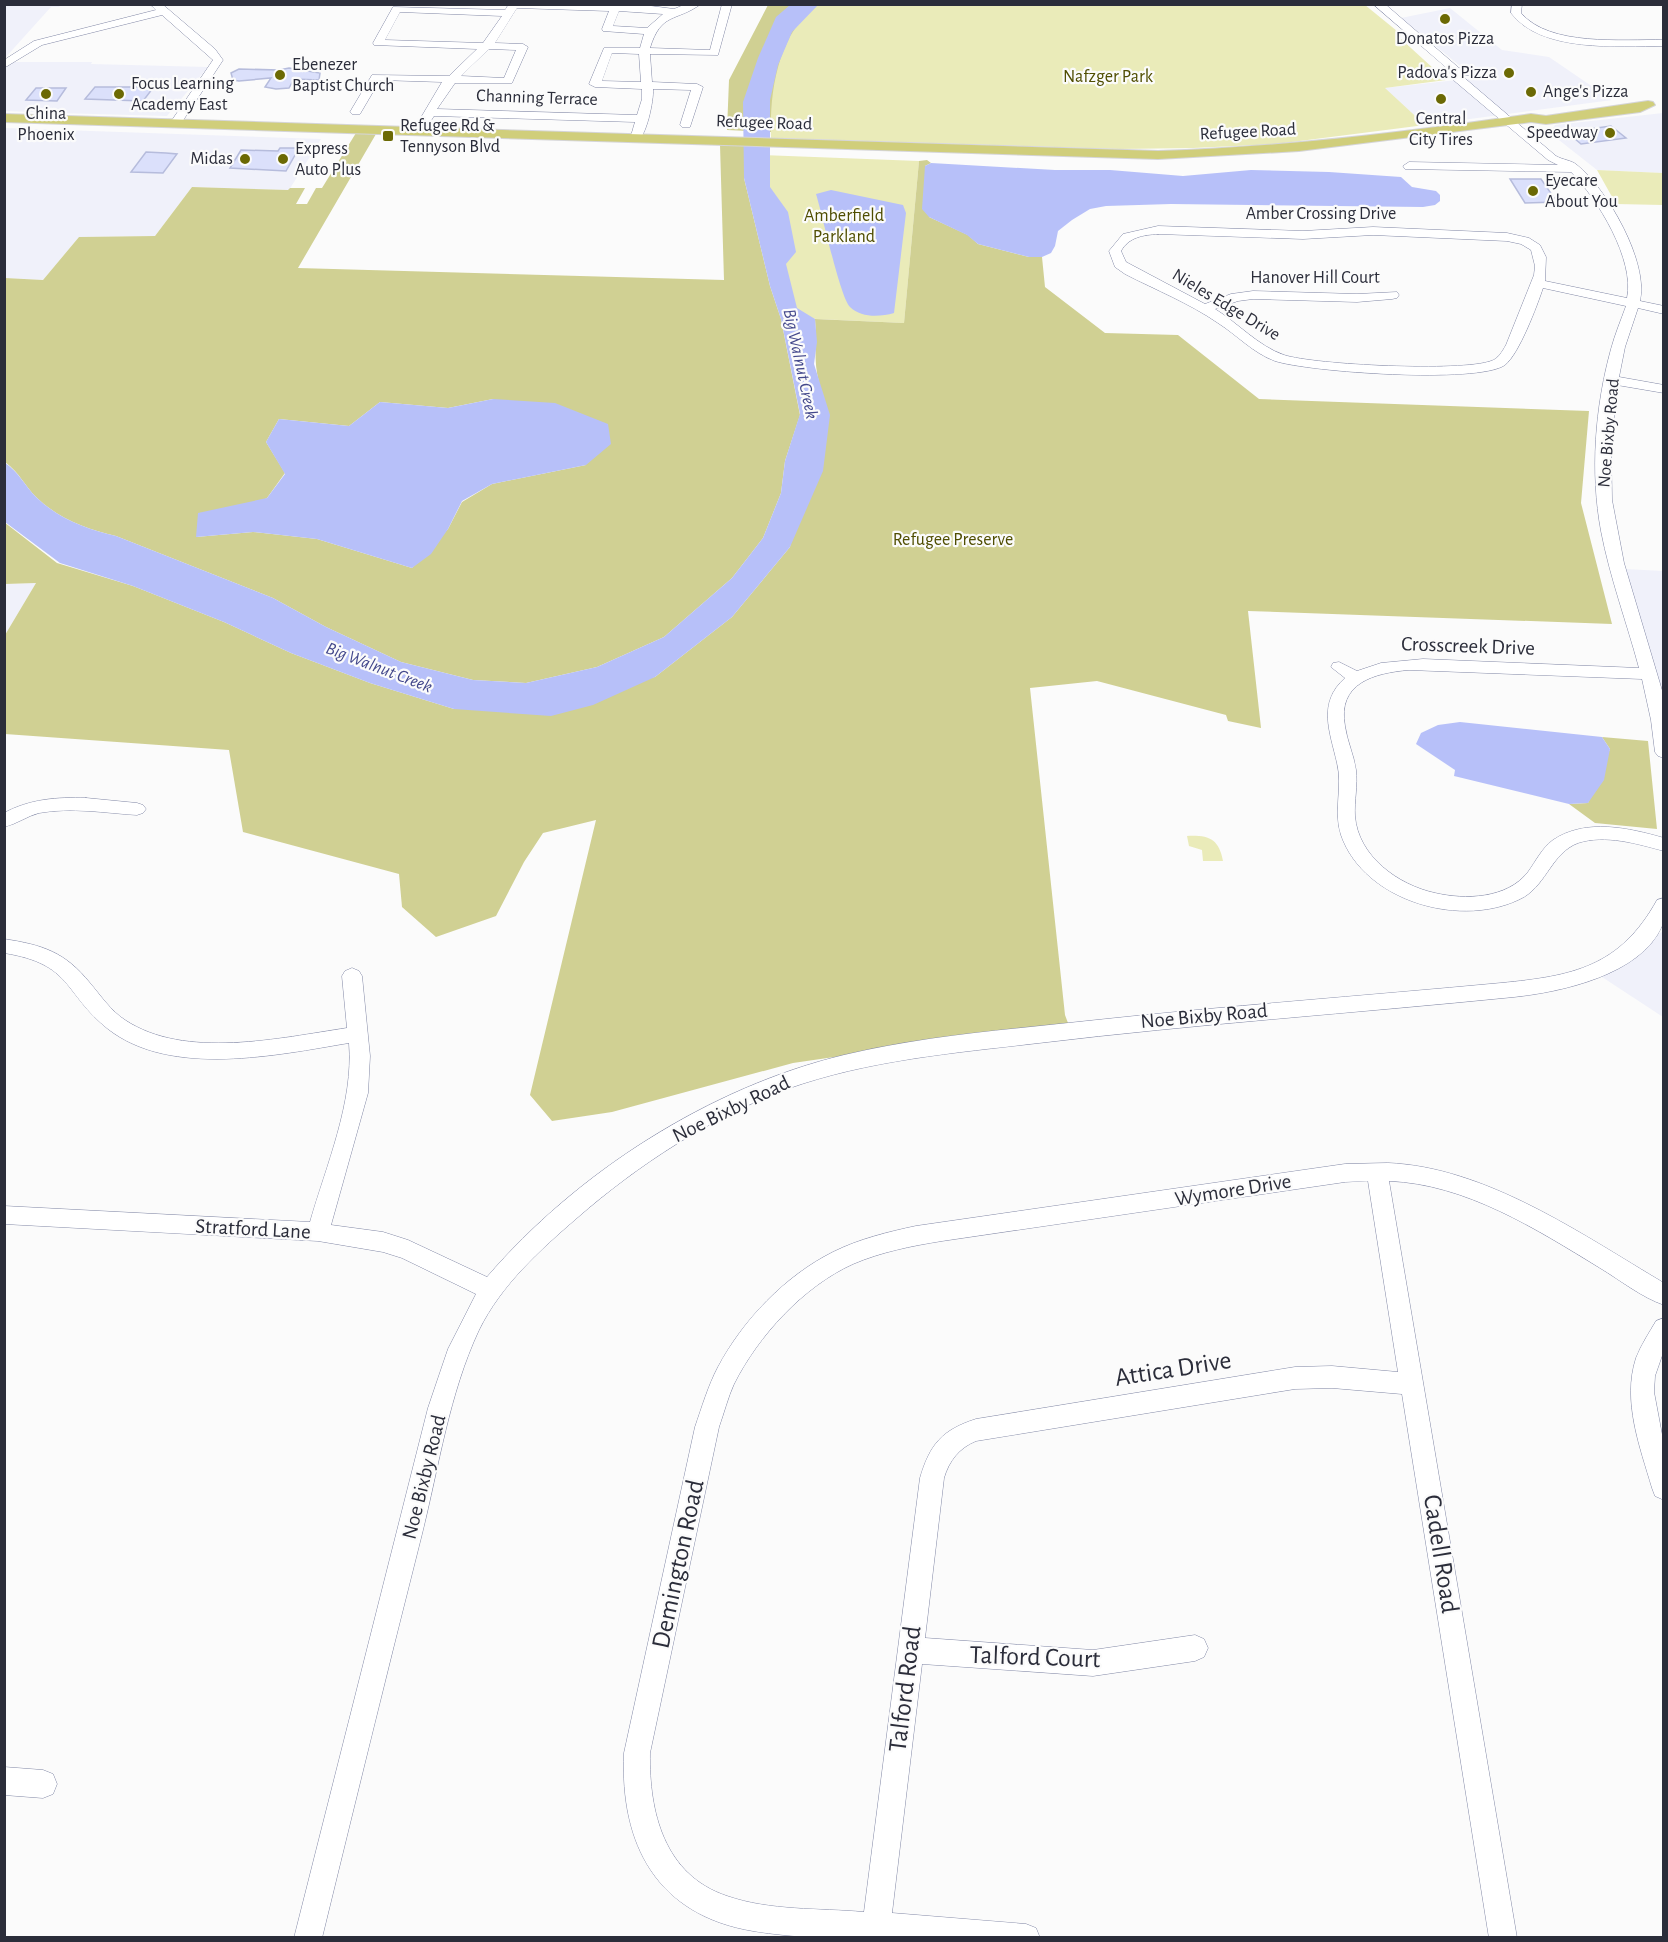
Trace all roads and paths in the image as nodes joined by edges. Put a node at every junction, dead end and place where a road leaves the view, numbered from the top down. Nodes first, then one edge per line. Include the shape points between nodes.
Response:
1 (696, 4) edge
2 (727, 4) edge
3 (1378, 4) edge
4 (1517, 4) edge
5 (512, 7) edge
6 (160, 8) edge
7 (494, 8) edge
8 (615, 8) junction
9 (672, 12) junction
10 (650, 31) junction
11 (1664, 43) edge
12 (485, 46) junction
13 (644, 51) junction
14 (4, 65) edge
15 (450, 79) junction
16 (648, 86) junction
17 (1664, 104) edge
18 (356, 111) dead end
19 (430, 112) junction
20 (4, 118) edge
21 (643, 119) junction
22 (1520, 119) junction
23 (176, 123) junction
24 (686, 125) dead end
25 (418, 131) junction
26 (636, 139) junction
27 (1409, 166) dead end
28 (1571, 167) junction
29 (1538, 234) dead end
30 (1525, 241) junction
31 (1120, 243) joint
32 (1538, 283) junction
33 (1392, 295) dead end
34 (1633, 304) junction
35 (1204, 309) junction
36 (1664, 310) edge
37 (1612, 380) junction
38 (1664, 389) edge
39 (1339, 667) dead end
40 (1648, 675) junction
41 (1357, 678) junction
42 (1664, 752) edge
43 (137, 809) dead end
44 (9, 812) edge
45 (1664, 845) edge
46 (1664, 905) edge
47 (4, 946) edge
48 (352, 976) dead end
49 (358, 1034) junction
50 (1377, 1172) junction
51 (4, 1215) edge
52 (318, 1232) junction
53 (490, 1290) junction
54 (1664, 1295) edge
55 (790, 1297) joint
56 (1664, 1328) edge
57 (1413, 1384) junction
58 (943, 1439) joint
59 (1664, 1488) edge
60 (1195, 1648) dead end
61 (910, 1650) junction
62 (4, 1781) edge
63 (43, 1784) dead end
64 (876, 1932) edge
65 (308, 1938) edge
66 (1026, 1938) edge
67 (1503, 1938) edge

1 - 9 street
2 - 13 street via 714,53
3 - 22 street, Noe Bixby Road via 1455,70 1455,75
4 - 11 street via 1516,13 1523,21 1548,34 1589,41
5 - 7 street
5 - 8 street
5 - 12 street
6 - 14 street via 38,43
6 - 23 street via 218,60
7 - 12 street via 397,9 378,43
8 - 9 street
8 - 10 street via 607,29
9 - 10 street
10 - 13 street
12 - 15 street
12 - 15 street via 524,47 508,81
13 - 16 street
13 - 16 street via 608,50 595,84
15 - 18 street via 376,77
15 - 19 street
16 - 21 street
16 - 24 street via 697,87
17 - 22 main road, Refugee Road via 1546,120
19 - 21 street, Channing Terrace
19 - 25 street
20 - 23 main road, Refugee Road
21 - 26 street
22 - 26 main road, Refugee Road via 1322,146 1215,154
22 - 28 street, Noe Bixby Road via 1557,162
23 - 25 main road, Refugee Road
25 - 26 main road, Refugee Road
27 - 28 street
28 - 34 street, Noe Bixby Road via 1594,191 1632,261 1637,279
29 - 30 street
30 - 31 street, Amber Crossing Drive via 1373,231 1303,235 1158,230 1137,233
30 - 32 street via 1539,251
31 - 35 street, Nieles Edge Drive via 1116,254 1123,266
32 - 34 street
32 - 35 street, Nieles Edge Drive via 1509,353 1485,369 1291,361 1269,354
33 - 35 street, Hanover Hill Court via 1243,296
34 - 36 street
34 - 37 street, Noe Bixby Road via 1616,354
37 - 38 street
37 - 40 street, Noe Bixby Road via 1603,468 1604,501
39 - 41 street
40 - 41 street, Crosscreek Drive via 1412,665 1381,668
40 - 42 street, Noe Bixby Road
41 - 45 street, Crosscreek Drive via 1345,686 1335,712 1347,770 1347,818 1354,846 1372,870 1388,882 1442,902 1484,902 1528,884 1560,844 1580,835 1607,834
43 - 44 street via 49,804
46 - 53 street, Noe Bixby Road via 1650,930 1631,950 1597,970 1559,983 1132,1023 916,1050 817,1070 720,1111 633,1161 568,1211
47 - 49 street via 64,966 94,1004 124,1031 167,1046 196,1050 256,1048
48 - 49 street
49 - 52 street via 358,1093
50 - 54 street, Wymore Drive via 1430,1177 1480,1193
50 - 55 street, Wymore Drive via 1345,1173 916,1236 842,1258
50 - 57 street, Cadell Road
51 - 52 street, Stratford Lane
52 - 53 street, Stratford Lane via 408,1250
53 - 65 street, Noe Bixby Road via 467,1330 451,1372
55 - 64 street, Demington Road via 738,1354 707,1427 637,1753 637,1804 655,1854 696,1896 751,1917
56 - 59 street via 1646,1361 1642,1386
57 - 58 street, Attica Drive via 1332,1377 1274,1381 976,1430
57 - 67 street, Cadell Road
58 - 61 street, Talford Road via 932,1478
60 - 61 street, Talford Court via 1093,1663
61 - 64 street, Talford Road
62 - 63 street
64 - 66 street, Demington Road

